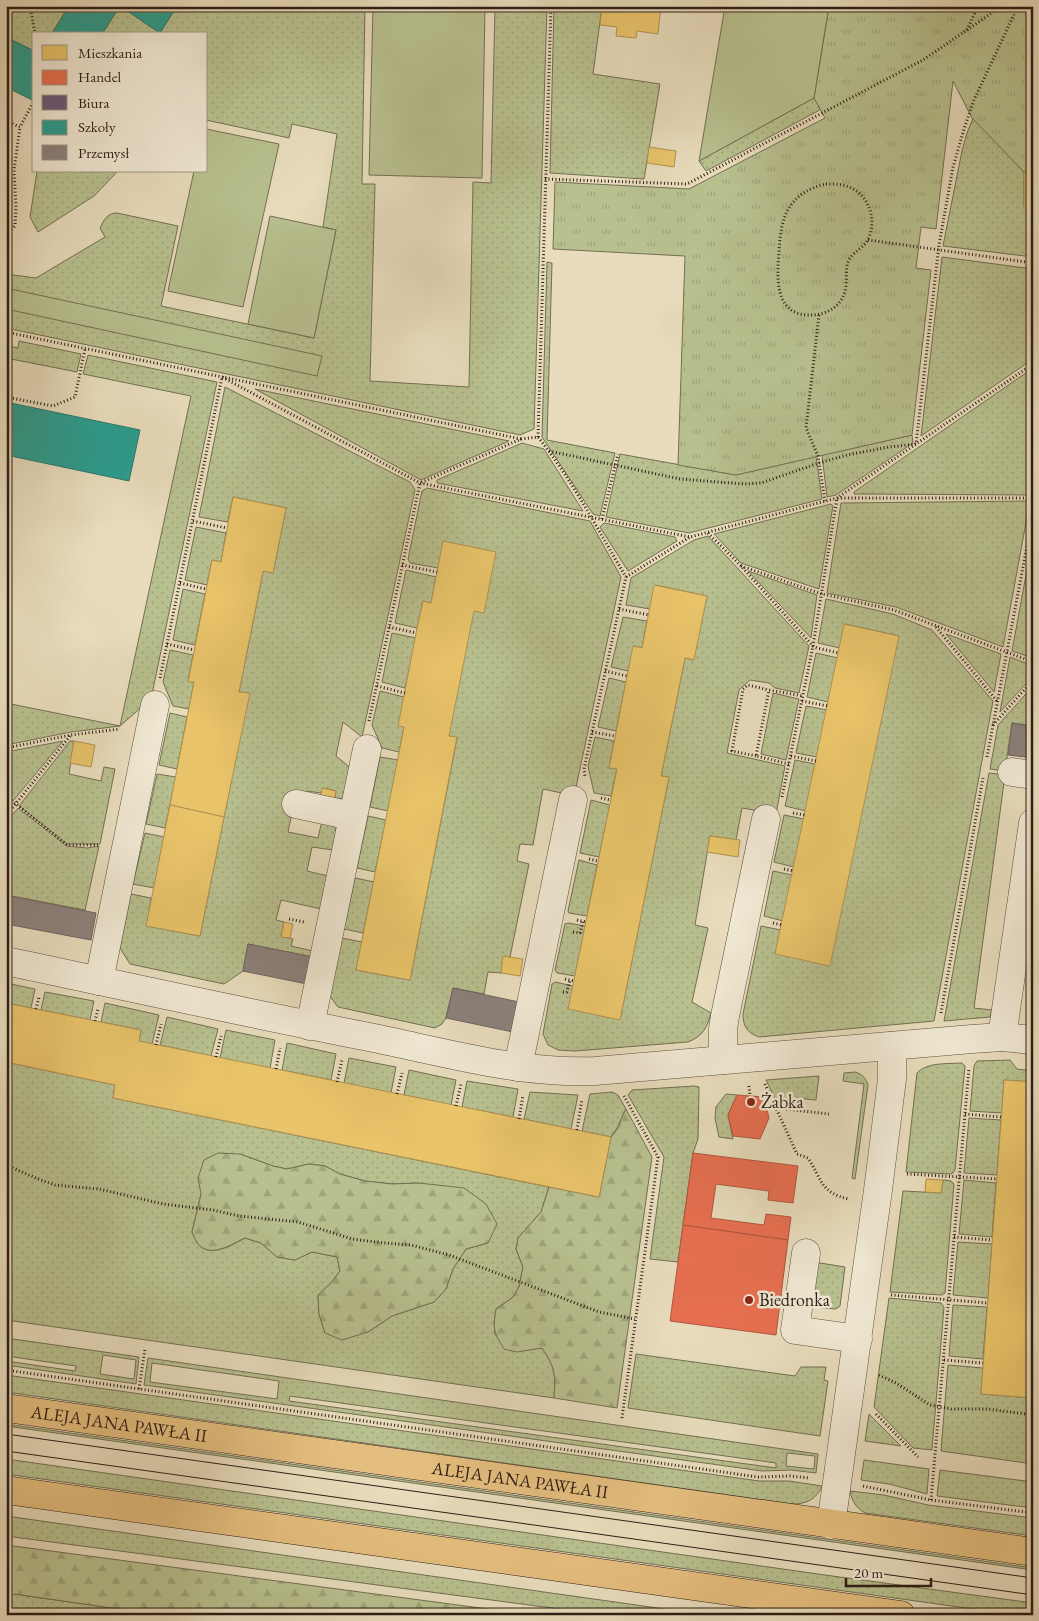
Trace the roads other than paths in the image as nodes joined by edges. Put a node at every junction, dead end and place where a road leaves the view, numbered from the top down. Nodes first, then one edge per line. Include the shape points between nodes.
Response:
1 (155, 705) road end
2 (367, 749) dead end
3 (573, 800) road end
4 (296, 804) dead end
5 (352, 816) junction
6 (766, 819) road end
7 (1033, 823) edge
8 (6, 961) edge
9 (1022, 980) edge
10 (99, 981) junction
11 (310, 1026) junction
12 (1002, 1037) junction
13 (1033, 1040) edge
14 (892, 1046) junction
15 (723, 1060) junction
16 (518, 1067) junction
17 (806, 1253) dead end
18 (858, 1339) junction
19 (6, 1408) edge
20 (6, 1490) edge
21 (831, 1525) junction
22 (1033, 1552) edge
23 (901, 1615) edge

1 - 10 street
2 - 5 street
3 - 16 street
4 - 5 street
5 - 11 street
6 - 15 street via 725,1016
7 - 9 street
8 - 10 street
9 - 12 street
10 - 11 street
11 - 16 street
12 - 13 street
12 - 14 street
14 - 15 street
14 - 18 street via 892,1079
15 - 16 street via 575,1071
17 - 18 street via 795,1330
18 - 21 street
19 - 21 main road, ALEJA JANA PAWŁA II
20 - 23 main road
21 - 22 main road, ALEJA JANA PAWŁA II

